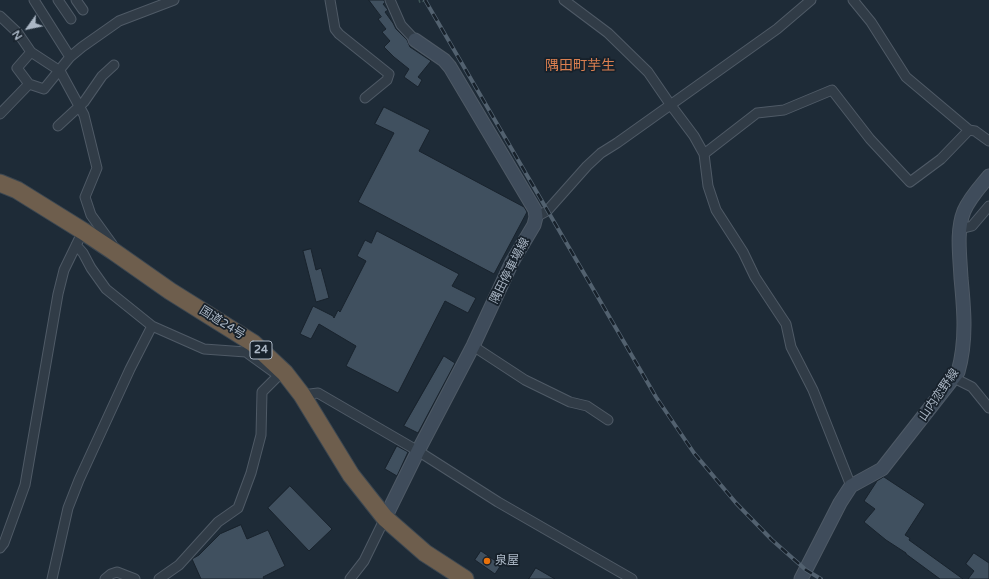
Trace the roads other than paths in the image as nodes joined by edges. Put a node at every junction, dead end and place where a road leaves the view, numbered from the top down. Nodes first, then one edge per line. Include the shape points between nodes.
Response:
1 (34, 0) edge
2 (58, 0) edge
3 (76, 0) edge
4 (174, 0) edge
5 (330, 0) edge
6 (390, 0) edge
7 (564, 0) edge
8 (811, 0) edge
9 (853, 0) edge
10 (83, 10) dead end
11 (0, 16) edge
12 (72, 20) dead end
13 (415, 40) joint
14 (31, 52) junction
15 (70, 58) junction
16 (114, 65) dead end
17 (60, 71) junction
18 (29, 84) junction
19 (364, 98) dead end
20 (670, 104) junction
21 (79, 107) junction
22 (0, 114) edge
23 (58, 126) dead end
24 (969, 130) junction
25 (989, 141) edge
26 (704, 154) junction
27 (989, 176) edge
28 (0, 183) edge
29 (989, 206) edge
30 (536, 217) junction
31 (960, 229) junction
32 (79, 238) junction
33 (113, 250) junction
34 (152, 326) junction
35 (473, 346) junction
36 (282, 374) junction
37 (954, 378) junction
38 (302, 395) junction
39 (989, 408) edge
40 (608, 420) dead end
41 (418, 451) junction
42 (851, 486) junction
43 (385, 518) junction
44 (0, 548) edge
45 (52, 579) edge
46 (105, 579) edge
47 (135, 579) edge
48 (159, 579) edge
49 (350, 579) edge
50 (465, 579) edge
51 (632, 579) edge
52 (801, 579) edge

1 - 15 street
2 - 12 street
3 - 10 street
4 - 15 street via 119,21
5 - 19 street via 335,29 389,74 387,80
6 - 13 street via 401,25
7 - 20 street via 608,33 629,53 648,72
8 - 20 street via 777,29
9 - 24 street via 871,22 906,77
11 - 14 street via 18,33
13 - 30 main road via 450,67 531,203
14 - 17 street
14 - 18 street via 17,68
15 - 17 street
16 - 21 street via 102,76
17 - 18 street via 44,89
17 - 21 street
18 - 22 street
20 - 26 street
20 - 30 street via 601,153 547,211
21 - 23 street
21 - 33 street via 84,115 97,168 85,197 91,215 112,244
24 - 25 street via 975,131
24 - 26 street via 941,158 910,182 870,139 832,90 784,110 757,113
26 - 42 street via 708,186 716,210 786,324 790,347 814,390
27 - 31 main road, 山内恋野線 via 972,196 964,212
28 - 32 highway, 国道24号 / 24 via 17,190
29 - 31 street via 972,226
30 - 35 main road, 隅田停車場線
31 - 37 main road, 山内恋野線 via 964,340 962,357
32 - 33 highway, 国道24号 / 24
32 - 34 street via 83,253 106,289
32 - 44 street via 64,270 58,294 25,485
33 - 36 highway, 国道24号 / 24 via 170,291 253,343
34 - 36 street via 204,348 246,352
34 - 45 street via 126,376 79,480 68,508
35 - 40 street via 525,380 570,402 587,406
35 - 41 main road, 隅田停車場線
36 - 38 highway, 国道24号 / 24
36 - 48 street via 262,392 261,435 238,508 218,522 179,565
37 - 39 street via 972,387
37 - 42 main road, 山内恋野線 via 882,468
38 - 41 street via 318,393
38 - 43 highway, 国道24号 / 24 via 351,474
41 - 43 main road, 隅田停車場線
41 - 51 street via 498,502
42 - 52 main road, 山内恋野線
43 - 49 street via 364,562
43 - 50 highway, 国道24号 / 24 via 425,552
46 - 47 street via 117,572

